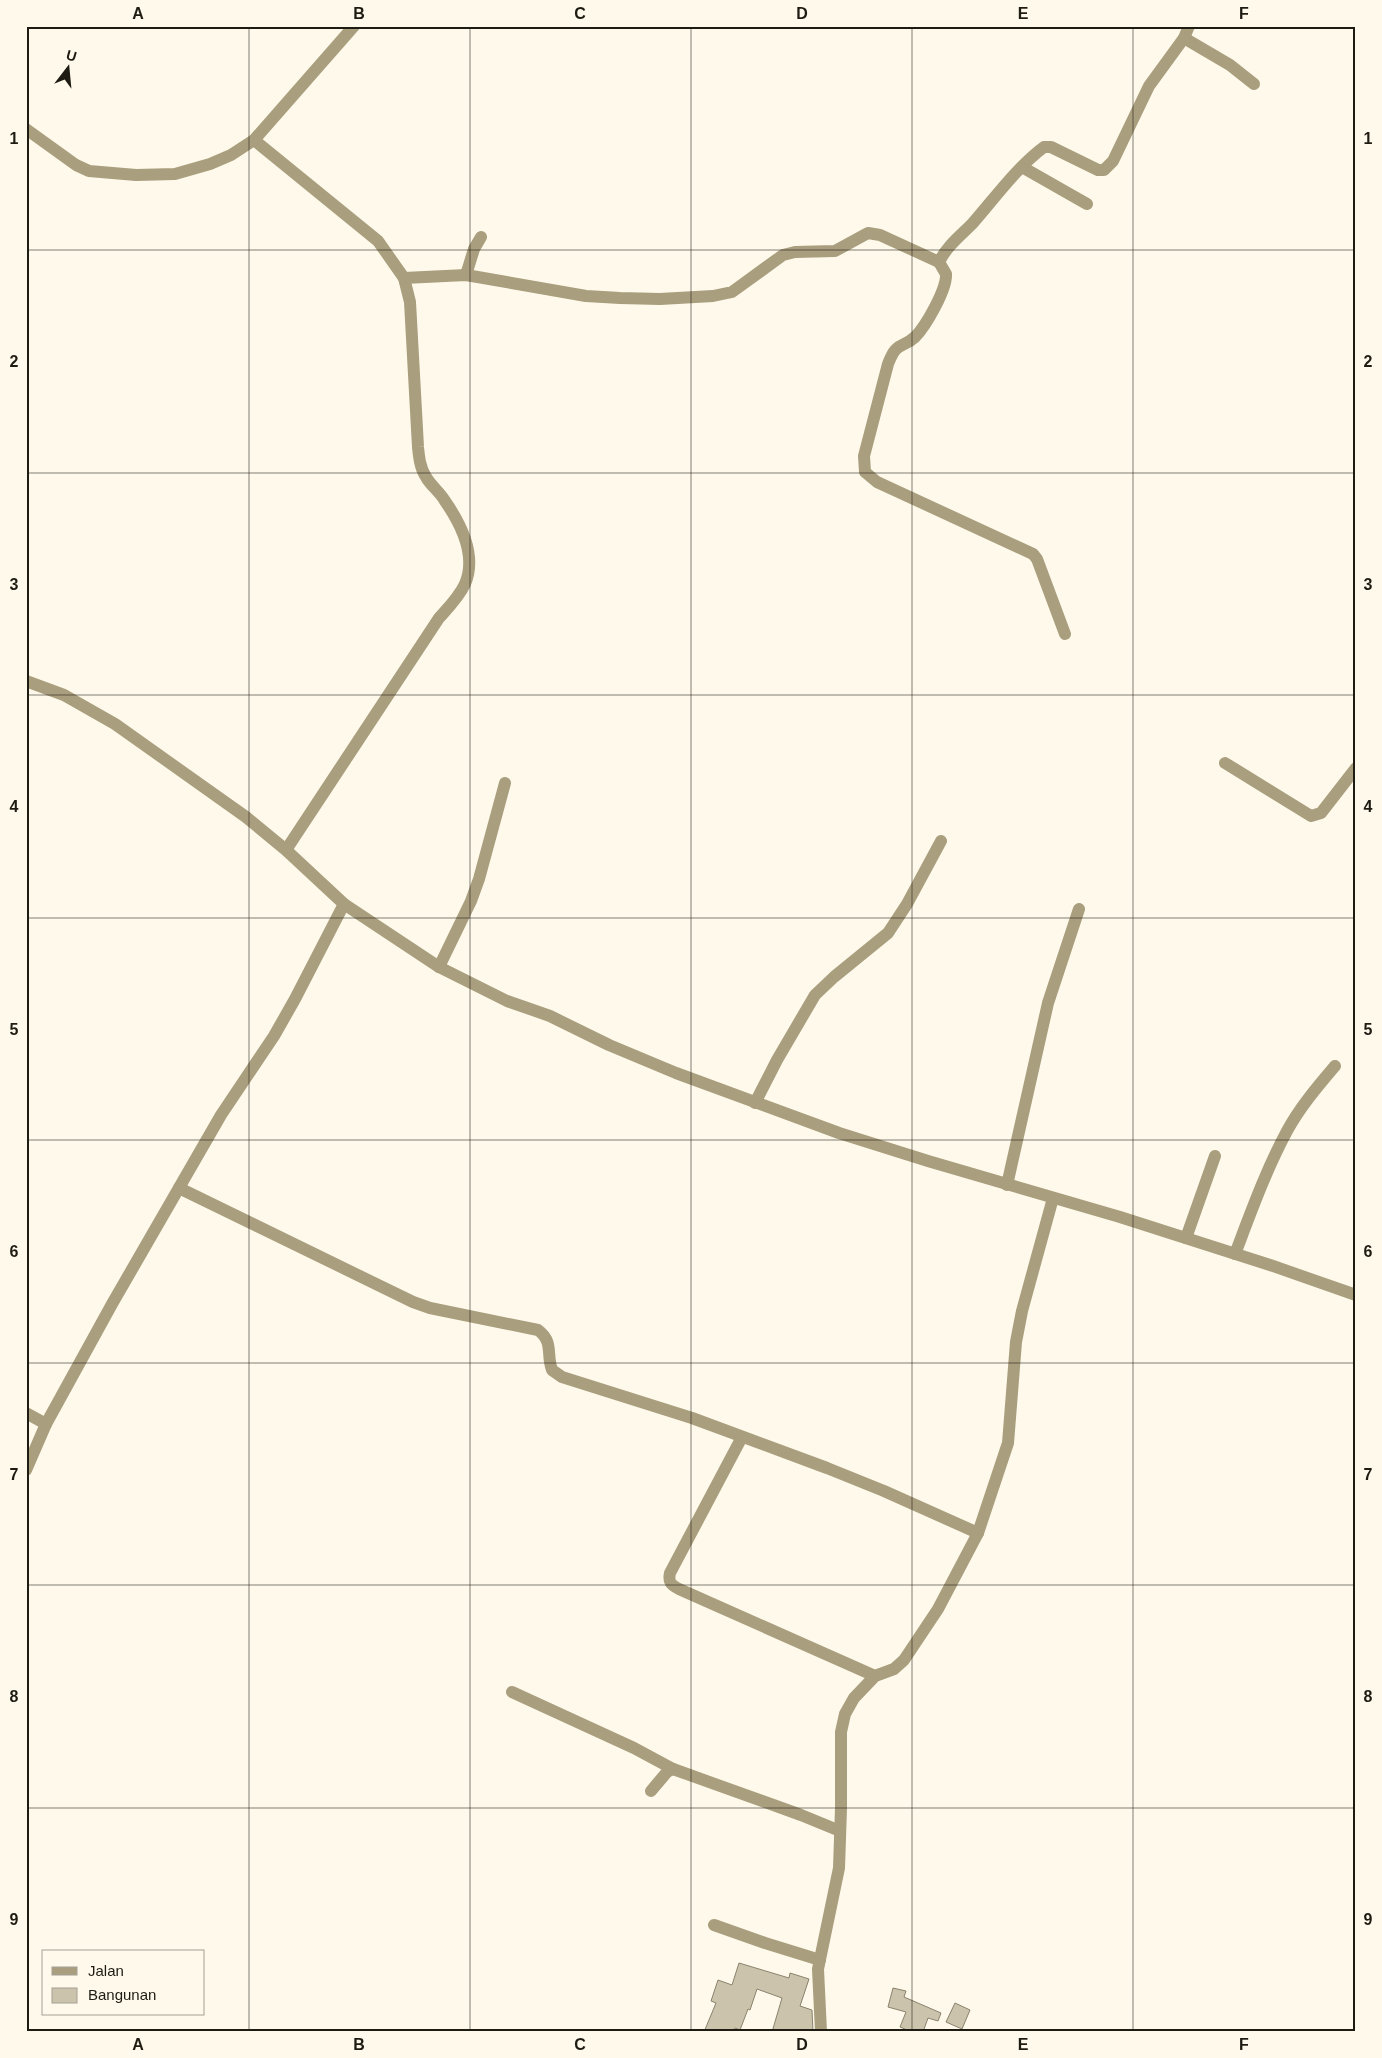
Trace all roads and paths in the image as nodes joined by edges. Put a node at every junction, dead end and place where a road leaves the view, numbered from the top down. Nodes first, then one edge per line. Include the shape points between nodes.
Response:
1 (354, 26) edge
2 (1186, 32) edge
3 (1254, 84) dead end
4 (26, 129) edge
5 (254, 140) junction
6 (1022, 167) junction
7 (1087, 204) dead end
8 (481, 237) dead end
9 (939, 262) junction
10 (466, 275) junction
11 (404, 278) junction
12 (1065, 634) dead end
13 (26, 681) edge
14 (1224, 763) dead end
15 (1356, 768) edge
16 (505, 783) dead end
17 (941, 841) dead end
18 (286, 850) junction
19 (344, 904) junction
20 (1079, 909) dead end
21 (439, 967) junction
22 (1335, 1066) dead end
23 (755, 1103) junction
24 (1216, 1156) dead end
25 (1007, 1185) junction
26 (179, 1188) junction
27 (1053, 1198) junction
28 (1186, 1238) junction
29 (1235, 1254) junction
30 (1356, 1295) edge
31 (26, 1413) edge
32 (46, 1424) junction
33 (742, 1437) junction
34 (26, 1470) edge
35 (978, 1533) junction
36 (875, 1676) junction
37 (512, 1692) dead end
38 (673, 1770) junction
39 (651, 1791) dead end
40 (840, 1831) junction
41 (714, 1925) dead end
42 (820, 1960) junction
43 (821, 2032) edge

1 - 5 street
2 - 3 street
2 - 6 street via 1149,86 1107,168 1098,170 1047,146
4 - 5 street via 89,171 136,175 175,174 210,164 232,155
5 - 11 street via 378,241
6 - 7 street
6 - 9 street via 952,242
8 - 10 street
9 - 10 street via 880,235 868,233 835,251 784,255 732,292 713,296 660,299 586,296
9 - 12 street via 946,274 943,288 922,328 913,339 893,351 888,364 864,456 865,472 877,482 1034,554
10 - 11 street
11 - 18 street via 410,302 420,463 466,542 468,567 465,584 439,618
13 - 18 street via 69,698 115,724 246,817
14 - 15 street via 1311,816 1320,813
16 - 21 street via 479,879
17 - 23 street via 888,933 815,995
18 - 19 street
19 - 21 street
19 - 26 street via 274,1036 221,1115
20 - 25 street via 1048,1003
21 - 23 street via 507,1001 550,1016 639,1058
22 - 29 street via 1288,1129 1260,1186
23 - 25 street via 839,1133
24 - 28 street
25 - 27 street
26 - 32 street
26 - 33 street via 413,1302 538,1330 549,1344 550,1366 556,1374 639,1399
27 - 28 street
27 - 35 street via 1016,1342 1008,1443
28 - 29 street
29 - 30 street
31 - 32 street
32 - 34 street
33 - 35 street via 884,1490
33 - 36 street via 670,1573 672,1586
35 - 36 street via 938,1608 904,1660 894,1669
36 - 40 street via 844,1714
37 - 38 street via 634,1748
38 - 39 street via 667,1772
38 - 40 street
40 - 42 street via 836,1884
41 - 42 street
42 - 43 street

